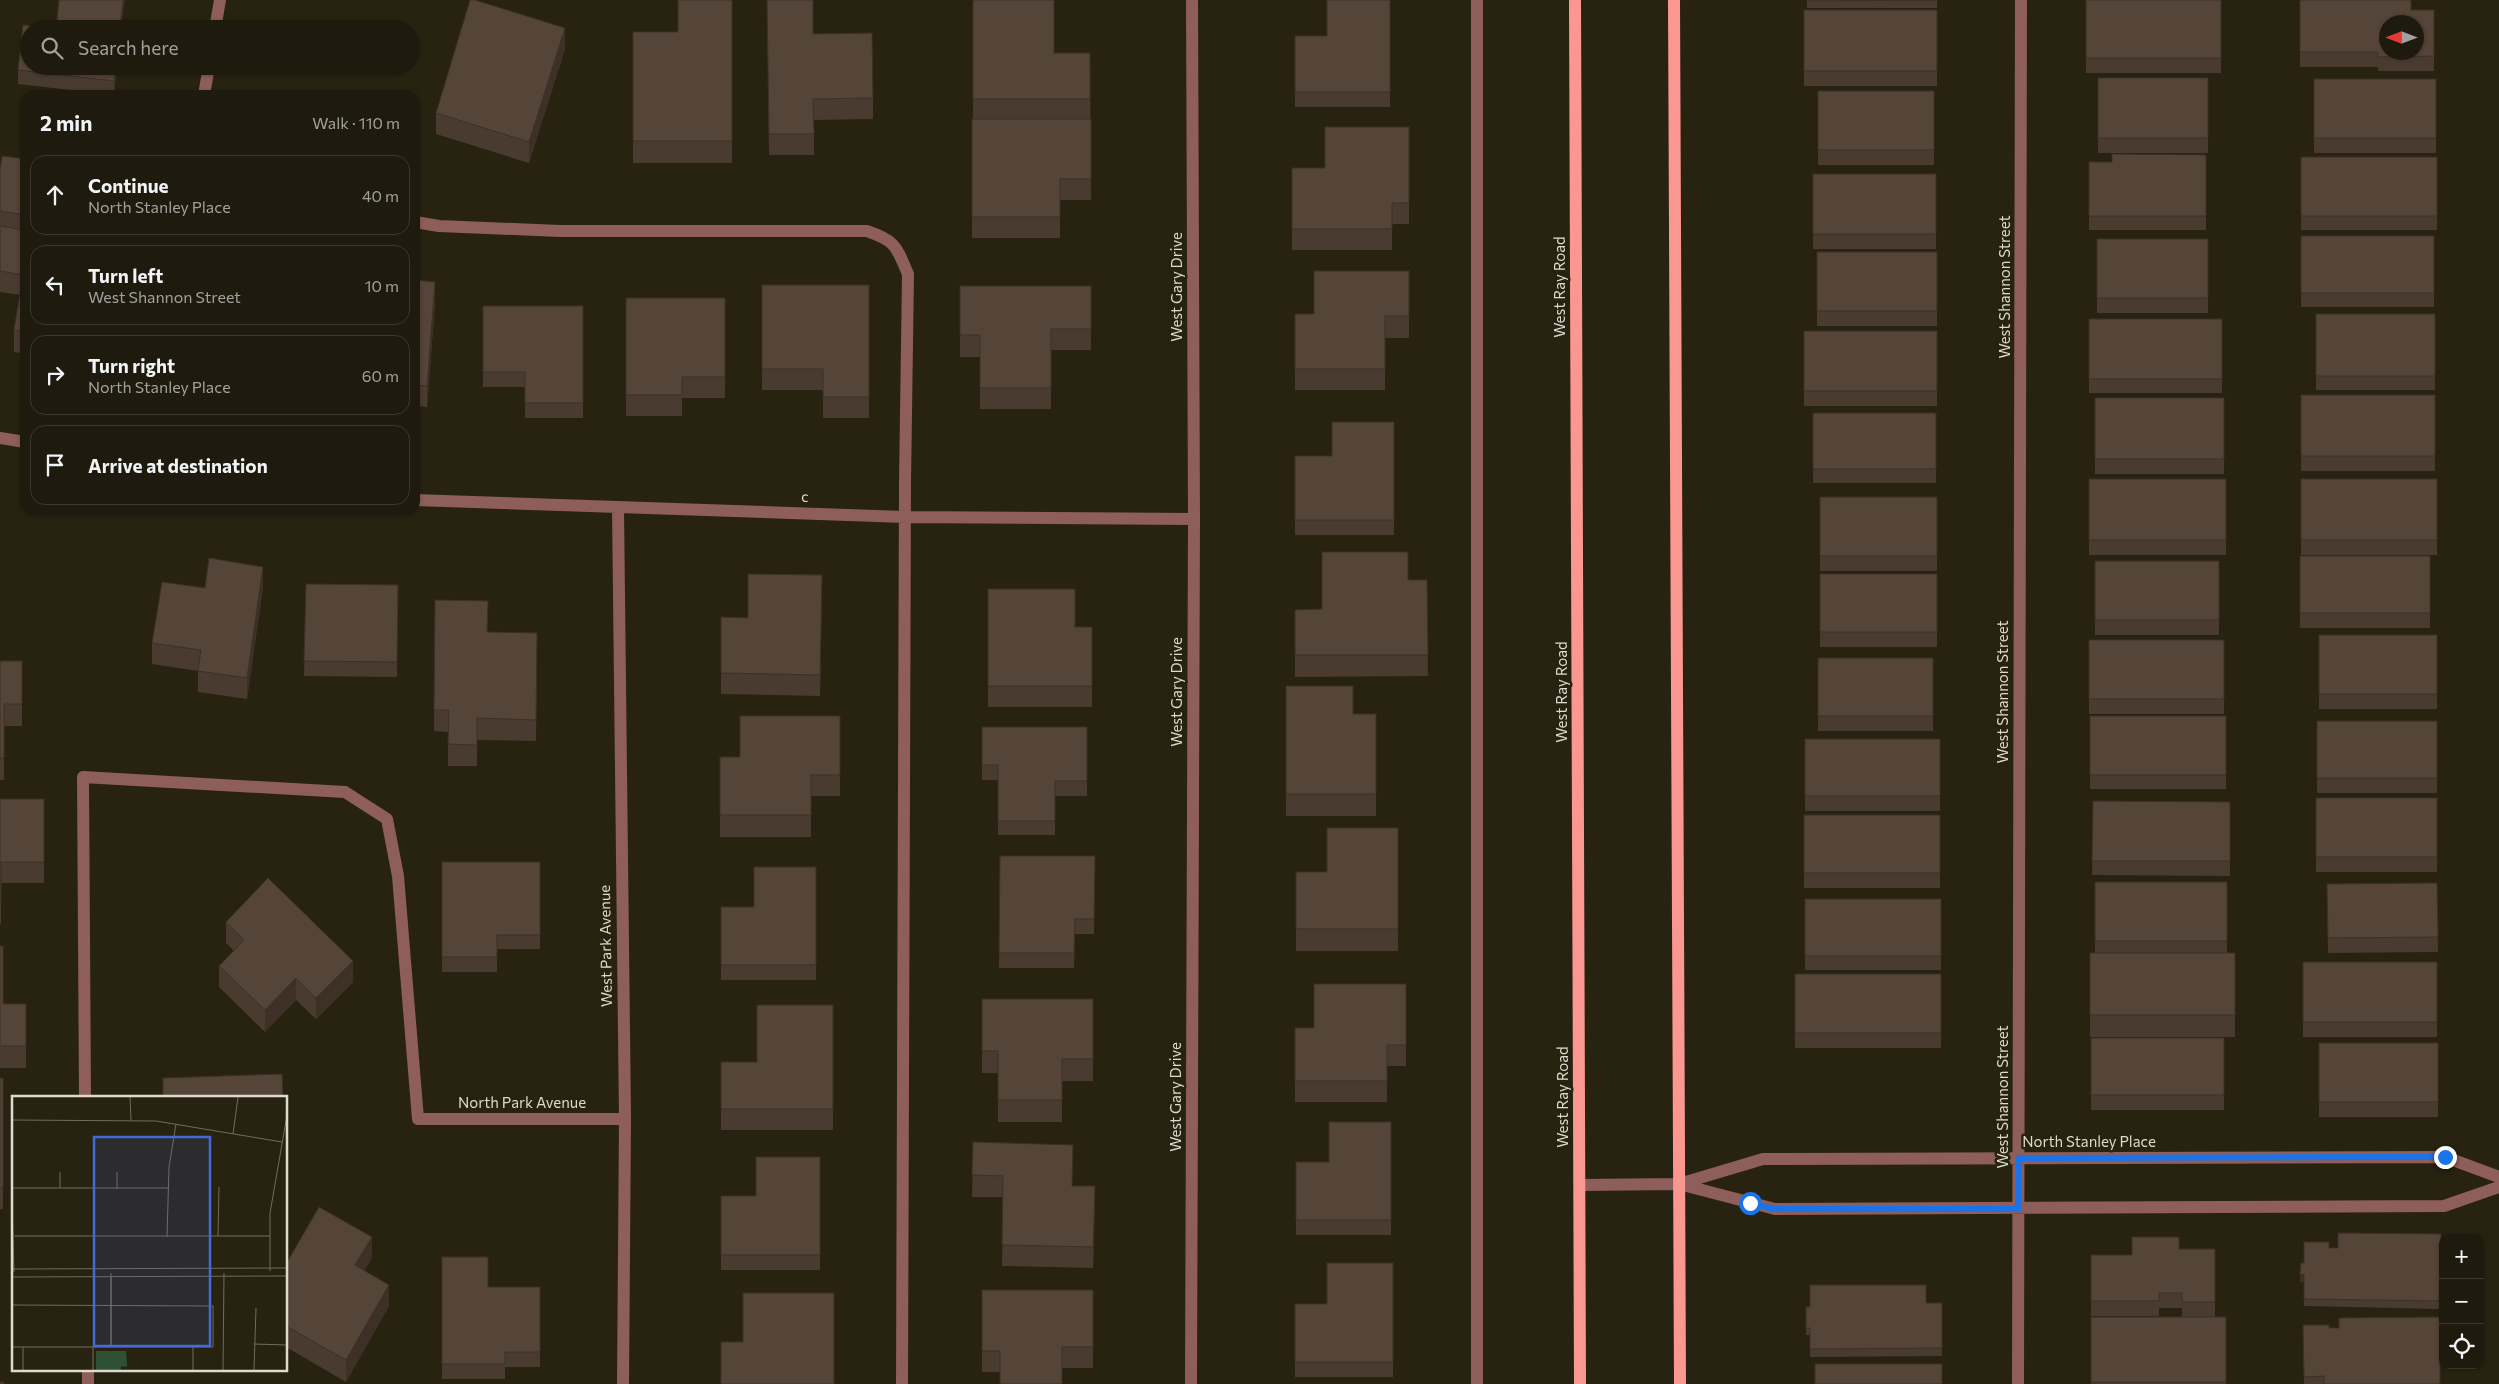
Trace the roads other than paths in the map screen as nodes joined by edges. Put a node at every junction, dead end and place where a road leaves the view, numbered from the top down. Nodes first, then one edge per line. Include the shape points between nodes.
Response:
1 (220, 0) edge
2 (1192, 0) edge
3 (1476, 0) edge
4 (1575, 0) edge
5 (1674, 0) edge
6 (2021, 0) edge
7 (217, 20) edge
8 (207, 75) edge
9 (205, 90) edge
10 (420, 223) edge
11 (0, 438) edge
12 (20, 441) edge
13 (420, 500) edge
14 (618, 508) junction
15 (905, 517) junction
16 (1194, 519) junction
17 (86, 1096) edge
18 (625, 1119) junction
19 (2019, 1158) junction
20 (2499, 1177) edge
21 (1679, 1184) junction
22 (1580, 1185) junction
23 (2499, 1187) edge
24 (2018, 1209) junction
25 (623, 1384) edge
26 (902, 1384) edge
27 (1191, 1384) edge
28 (1476, 1384) edge
29 (1580, 1384) edge
30 (1680, 1384) edge
31 (2018, 1384) edge

1 - 7 street
2 - 16 street, West Gary Drive
3 - 28 street
4 - 22 main road, West Ray Road
5 - 21 main road
6 - 19 street, West Shannon Street
8 - 9 street
10 - 15 street via 560,232 867,232 887,238 908,274
11 - 12 street
13 - 14 street, c
14 - 15 street, c
14 - 18 street, West Park Avenue
15 - 16 street, c
15 - 26 street
16 - 27 street, West Gary Drive
17 - 18 street, North Park Avenue via 83,776 345,792 387,819 398,876 418,1119
18 - 25 street, West Park Avenue
19 - 20 street, North Stanley Place via 2445,1157
19 - 21 street, North Stanley Place via 1763,1159
19 - 24 street, West Shannon Street
21 - 22 street, North Stanley Place
21 - 24 street, North Stanley Place via 1774,1209
21 - 30 main road
22 - 29 main road, West Ray Road
23 - 24 street, North Stanley Place via 2444,1206
24 - 31 street, West Shannon Street

